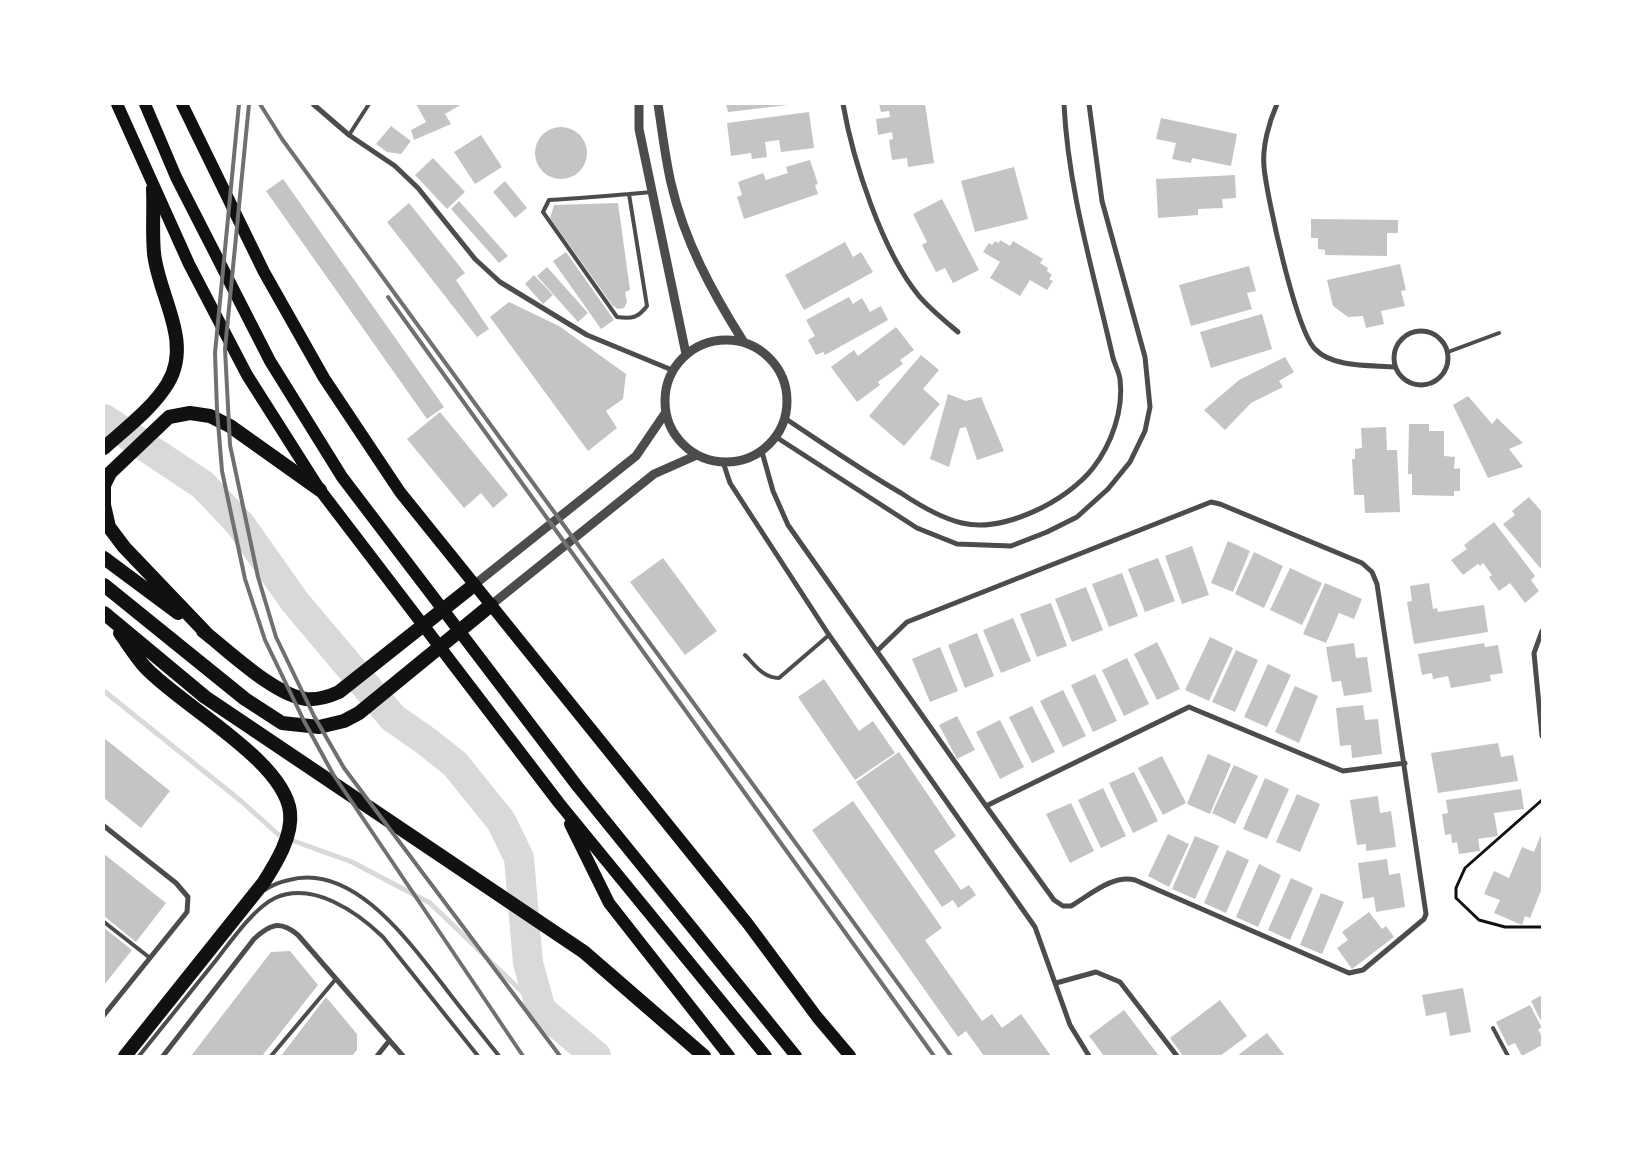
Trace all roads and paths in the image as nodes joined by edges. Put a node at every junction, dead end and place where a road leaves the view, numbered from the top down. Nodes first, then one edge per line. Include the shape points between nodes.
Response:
1 (117, 104) edge
2 (145, 104) edge
3 (182, 104) edge
4 (313, 104) edge
5 (369, 104) edge
6 (639, 104) edge
7 (658, 104) edge
8 (843, 104) edge
9 (1064, 104) edge
10 (1089, 104) edge
11 (1277, 104) edge
12 (348, 135) junction
13 (153, 188) junction
14 (652, 192) junction
15 (628, 194) junction
16 (958, 332) dead end
17 (1498, 334) dead end
18 (743, 341) junction
19 (1448, 352) junction
20 (686, 354) junction
21 (1395, 367) junction
22 (672, 370) junction
23 (666, 412) junction
24 (786, 419) junction
25 (776, 438) junction
26 (104, 448) edge
27 (762, 452) junction
28 (697, 455) junction
29 (723, 462) junction
30 (320, 490) junction
31 (104, 558) edge
32 (474, 584) junction
33 (104, 585) edge
34 (492, 606) junction
35 (105, 614) edge
36 (1542, 631) edge
37 (209, 636) junction
38 (829, 636) junction
39 (877, 650) junction
40 (745, 655) dead end
41 (1542, 736) edge
42 (1405, 763) junction
43 (1542, 800) edge
44 (560, 803) junction
45 (986, 806) junction
46 (104, 826) edge
47 (242, 908) junction
48 (104, 922) edge
49 (1542, 927) edge
50 (150, 958) junction
51 (335, 980) junction
52 (1056, 983) junction
53 (104, 1016) edge
54 (1493, 1028) dead end
55 (389, 1040) junction
56 (125, 1056) edge
57 (139, 1056) edge
58 (163, 1056) edge
59 (271, 1056) edge
60 (377, 1056) edge
61 (403, 1056) edge
62 (478, 1056) edge
63 (499, 1056) edge
64 (704, 1056) edge
65 (729, 1056) edge
66 (766, 1056) edge
67 (796, 1056) edge
68 (850, 1056) edge
69 (1089, 1056) edge
70 (1177, 1056) edge
71 (1508, 1056) edge

1 - 13 highway
2 - 67 highway via 176,177 270,361 342,477 578,787
3 - 32 highway via 264,272 324,378 400,492
4 - 12 street
5 - 12 lane
6 - 14 street via 639,129
7 - 18 street via 671,183 692,249 716,299
8 - 16 street via 849,137 881,231 902,272 919,295
9 - 24 street via 1066,139 1078,210 1120,379 1114,428 1102,457 1084,479 1036,512 985,525 962,523 927,509
10 - 25 street via 1102,201 1145,357 1150,407 1145,431 1130,462 1108,489 1077,517 1010,546 957,544 917,528
11 - 21 street via 1266,138 1264,166 1286,274 1307,339 1325,357
12 - 22 street via 395,166 418,188 475,259 500,282 587,335
13 - 26 highway via 154,255 176,334 176,364 155,399
13 - 30 highway via 247,375
14 - 15 lane
14 - 20 street
15 - 15 lane via 647,306 640,316 630,319 618,317 543,212 550,200
17 - 19 lane
18 - 20 street via 716,340 703,343
18 - 24 street via 761,350 775,363 785,380
19 - 21 street via 1443,374 1434,382 1411,384
19 - 21 street via 1442,340 1432,332 1420,330 1407,334 1398,342 1393,354
20 - 22 street
22 - 23 street via 665,391
23 - 28 street via 672,429
23 - 32 street via 636,456
24 - 25 street
25 - 27 street
27 - 29 street via 743,460
27 - 39 street via 773,491 788,525
28 - 29 street
28 - 34 street via 654,474
29 - 38 street via 730,484
30 - 37 highway via 230,426 210,416 190,413 170,418 110,473 104,485 109,527
30 - 44 highway
31 - 37 highway
32 - 34 highway
32 - 37 highway via 339,692 325,698 305,699 280,691
33 - 34 highway via 245,699 282,723 319,727 359,713
34 - 68 highway
35 - 47 highway via 145,667 267,769 283,791 290,812 281,851 264,882
35 - 64 highway via 205,698 584,952
36 - 41 street via 1534,653
38 - 40 lane via 779,678 763,674
38 - 52 street via 1035,927
39 - 42 street via 907,622 1211,502 1362,563 1372,572 1377,584
39 - 45 street
42 - 45 street via 1343,771 1189,706
42 - 45 street via 1426,914 1420,925 1356,973 1349,973 1126,877 1071,906 1063,906 1054,900
43 - 49 path via 1465,868 1456,888 1456,898 1480,920 1505,927
44 - 65 highway via 609,903
44 - 66 highway
46 - 50 street via 176,883 188,897 187,912
47 - 56 highway
47 - 63 lane via 272,885 301,876 320,877 340,884 395,925
48 - 50 lane
50 - 53 street
51 - 55 street
51 - 58 street via 289,928 278,925 266,928
51 - 59 lane
52 - 69 street via 1070,1026
52 - 70 street via 1096,972 1120,982
54 - 71 lane
55 - 60 street
55 - 61 street
57 - 62 lane via 258,912 274,898 297,894 318,896 340,904 383,936

